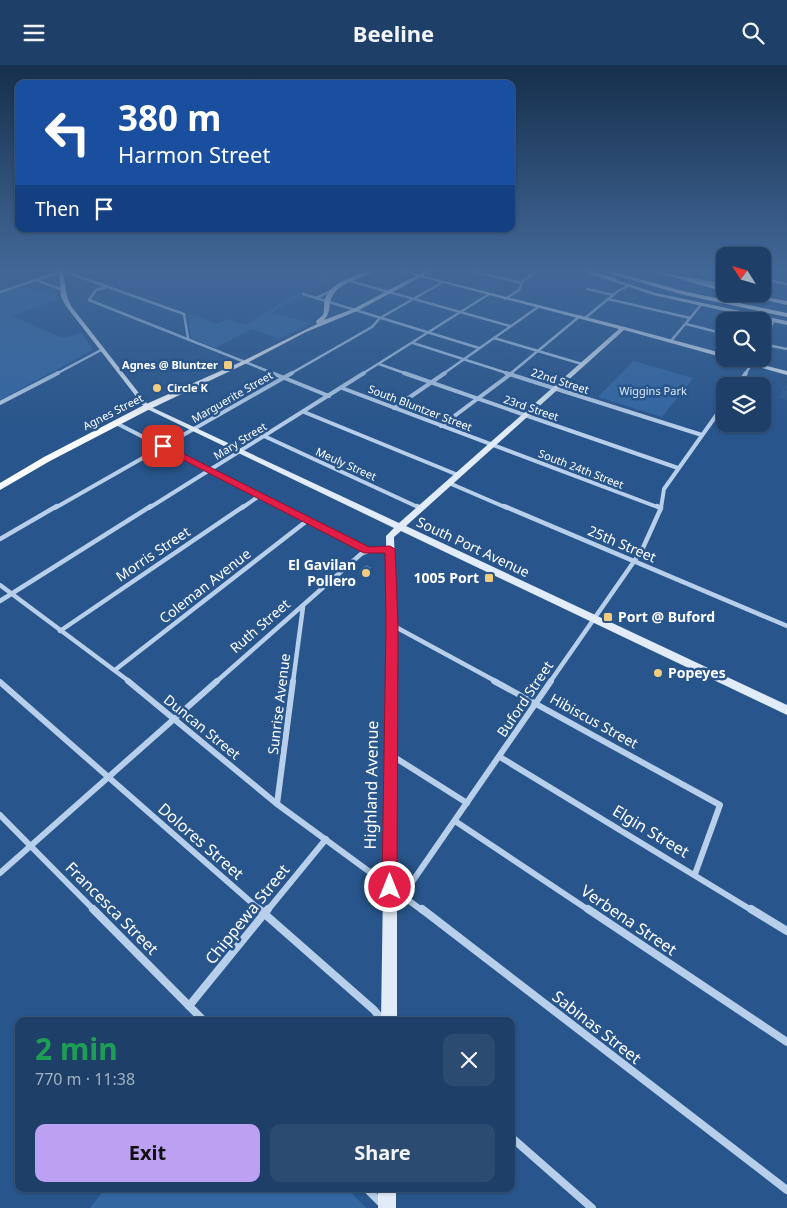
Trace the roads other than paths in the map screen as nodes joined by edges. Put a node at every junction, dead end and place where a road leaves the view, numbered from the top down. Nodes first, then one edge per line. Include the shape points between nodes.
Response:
1 (83, 324) edge
2 (151, 324) edge
3 (186, 324) edge
4 (314, 324) edge
5 (320, 324) edge
6 (374, 324) edge
7 (401, 324) edge
8 (443, 324) edge
9 (501, 324) edge
10 (514, 324) edge
11 (572, 324) edge
12 (609, 324) edge
13 (686, 324) edge
14 (687, 324) edge
15 (510, 327) junction
16 (623, 328) junction
17 (304, 331) junction
18 (716, 332) edge
19 (429, 333) junction
20 (188, 338) junction
21 (494, 338) junction
22 (671, 341) junction
23 (413, 343) junction
24 (771, 345) edge
25 (479, 348) junction
26 (103, 349) junction
27 (787, 349) edge
28 (537, 351) junction
29 (716, 354) edge
30 (464, 359) junction
31 (245, 362) junction
32 (379, 364) junction
33 (582, 364) junction
34 (770, 367) edge
35 (510, 373) junction
36 (787, 373) edge
37 (284, 377) junction
38 (431, 382) junction
39 (342, 388) junction
40 (555, 388) junction
41 (329, 395) junction
42 (477, 398) junction
43 (0, 403) edge
44 (147, 407) junction
45 (394, 408) junction
46 (304, 412) junction
47 (525, 415) junction
48 (716, 416) edge
49 (116, 423) junction
50 (441, 426) junction
51 (193, 429) junction
52 (702, 435) junction
53 (264, 436) junction
54 (492, 445) junction
55 (163, 446) junction
56 (239, 452) junction
57 (678, 467) junction
58 (209, 470) junction
59 (458, 475) junction
60 (449, 483) junction
61 (0, 487) edge
62 (259, 496) junction
63 (421, 508) junction
64 (660, 510) junction
65 (308, 520) junction
66 (399, 527) junction
67 (0, 539) edge
68 (390, 549) junction
69 (367, 551) junction
70 (634, 561) junction
71 (0, 585) edge
72 (11, 594) junction
73 (0, 601) edge
74 (303, 607) junction
75 (594, 619) junction
76 (392, 625) junction
77 (787, 626) edge
78 (60, 631) junction
79 (115, 670) junction
80 (0, 682) edge
81 (535, 702) junction
82 (787, 711) edge
83 (173, 720) junction
84 (391, 755) junction
85 (500, 757) junction
86 (108, 777) junction
87 (467, 803) junction
88 (277, 804) junction
89 (0, 815) edge
90 (455, 821) junction
91 (326, 839) junction
92 (30, 847) junction
93 (0, 873) edge
94 (695, 873) junction
95 (390, 887) junction
96 (403, 895) junction
97 (264, 915) junction
98 (787, 931) edge
99 (189, 1006) junction
100 (200, 1017) edge
101 (380, 1017) edge
102 (389, 1017) edge
103 (787, 1042) edge
104 (515, 1141) edge
105 (787, 1190) edge
106 (370, 1192) edge
107 (387, 1192) edge
108 (386, 1208) edge
109 (592, 1208) edge

1 - 26 main road
2 - 20 street
3 - 20 street
4 - 17 main road
5 - 17 main road, Agnes Street
6 - 37 street, Marguerite Street
7 - 19 street
8 - 19 street, Mary Street
9 - 15 street
10 - 15 street
11 - 28 street
12 - 16 main road
13 - 22 street
14 - 18 street
15 - 21 street
16 - 22 main road
16 - 33 main road
17 - 31 main road, Agnes Street
19 - 23 street, Mary Street
19 - 25 street
20 - 31 street
21 - 25 street
21 - 28 street
22 - 29 main road
23 - 30 street, 22nd Street
23 - 32 street, Mary Street
24 - 27 street
25 - 30 street
26 - 43 street
26 - 44 main road
28 - 33 street
28 - 35 street
30 - 35 street, 22nd Street
30 - 38 street
31 - 37 street
31 - 44 main road, Agnes Street
32 - 38 street, 23rd Street
32 - 39 street, Mary Street
33 - 40 main road
34 - 36 main road
35 - 40 street, 22nd Street
35 - 42 street
37 - 41 street
37 - 51 street, Marguerite Street
38 - 42 street, 23rd Street
38 - 45 street
39 - 41 street, Mary Street
39 - 45 street, South Bluntzer Street
40 - 47 main road
40 - 52 street, 22nd Street
41 - 46 street, Mary Street
42 - 47 street, 23rd Street
42 - 50 street
44 - 49 main road, Agnes Street
44 - 51 main road, South Port Avenue
45 - 50 street, South Bluntzer Street
46 - 53 street, Mary Street
46 - 59 street
47 - 54 main road
47 - 57 street, 23rd Street
48 - 52 street, Buford Street
49 - 55 street
49 - 61 main road, Agnes Street
50 - 54 street, South Bluntzer Street
51 - 55 street, Marguerite Street
51 - 56 main road, South Port Avenue
52 - 57 street, Buford Street
53 - 56 street, Mary Street
53 - 63 street, Meuly Street
54 - 59 main road
54 - 64 street, South 24th Street
55 - 58 street
55 - 67 street, Marguerite Street
56 - 58 street, Mary Street
56 - 66 main road, South Port Avenue
57 - 64 street, Buford Street via 664,489
58 - 62 street
58 - 72 street, Mary Street
59 - 60 main road
60 - 63 main road
60 - 70 street, 25th Street
62 - 65 street
62 - 78 street, Morris Street
63 - 66 main road
64 - 70 street, Buford Street
65 - 69 street
65 - 79 street, Coleman Avenue
66 - 68 main road via 390,536
66 - 75 main road, South Port Avenue
68 - 69 street
68 - 76 main road, Highland Avenue
69 - 74 street, Ruth Street
70 - 75 street, Buford Street
70 - 77 street, 25th Street
71 - 72 street, Duncan Street
72 - 73 street, Mary Street
72 - 78 street, Duncan Street
74 - 83 street, Ruth Street
74 - 88 street, Sunrise Avenue
75 - 81 street, Buford Street
75 - 82 main road, South Port Avenue
76 - 81 street, Hibiscus Street
76 - 84 main road, Highland Avenue
78 - 79 street, Duncan Street
79 - 83 street, Duncan Street
80 - 86 street, Dolores Street
81 - 85 street, Buford Street
81 - 94 street, Hibiscus Street via 720,805
83 - 86 street, Ruth Street
83 - 88 street, Duncan Street
84 - 87 street
84 - 95 main road, Highland Avenue
85 - 87 street, Buford Street
85 - 94 street, Elgin Street
86 - 92 street, Ruth Street
86 - 97 street, Dolores Street
87 - 90 street, Buford Street
88 - 91 street, Duncan Street
89 - 92 street, Francesca Street
90 - 96 street, Buford Street
90 - 103 street, Verbena Street
91 - 95 street, Duncan Street
91 - 97 street, Chippewa Street
92 - 93 street, Ruth Street
92 - 99 street, Francesca Street
94 - 98 street, Elgin Street
95 - 96 street, Sabinas Street
95 - 102 main road, Highland Avenue
96 - 105 street, Sabinas Street
97 - 99 street, Chippewa Street
97 - 101 street, Dolores Street
99 - 100 street, Francesca Street
104 - 109 street
106 - 108 street
107 - 108 main road

